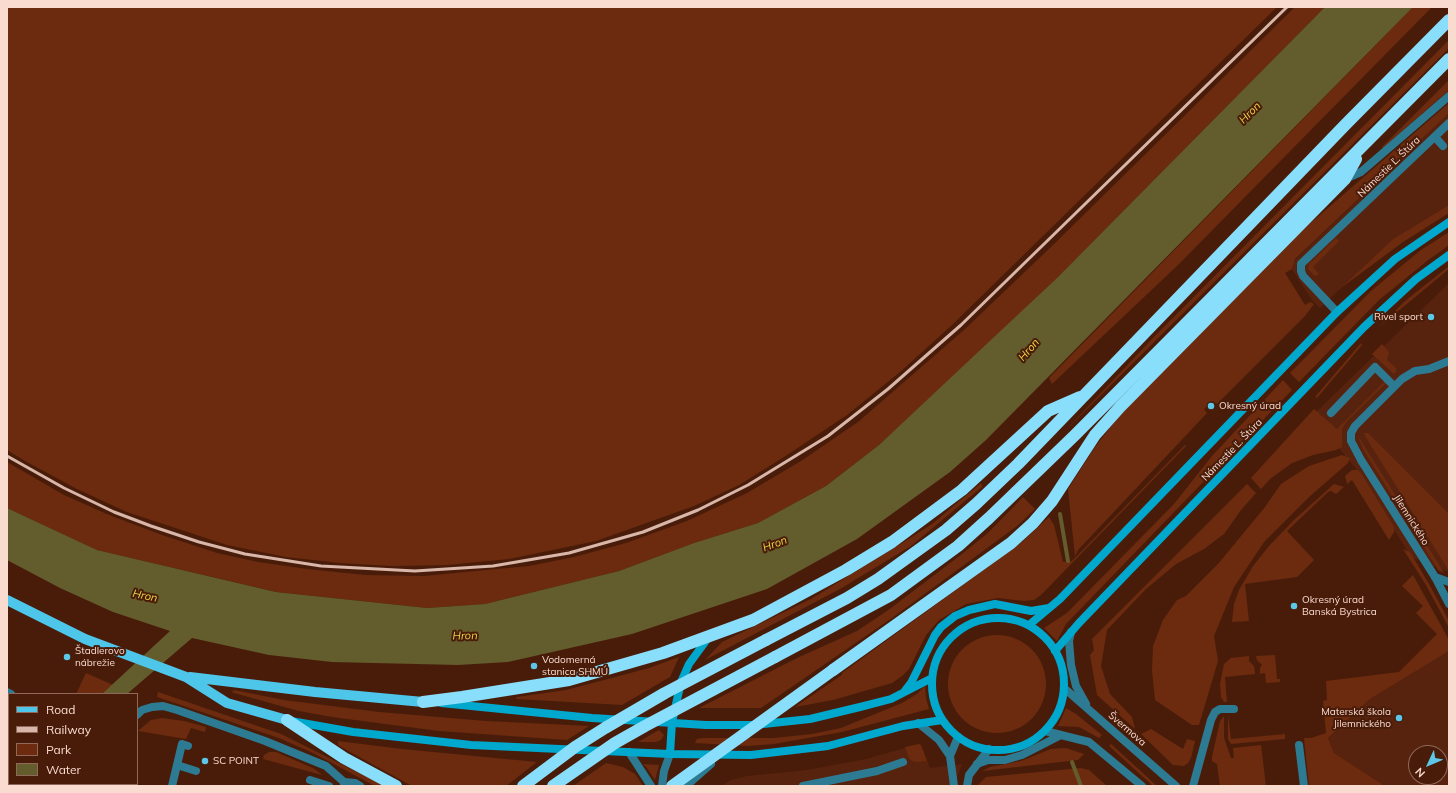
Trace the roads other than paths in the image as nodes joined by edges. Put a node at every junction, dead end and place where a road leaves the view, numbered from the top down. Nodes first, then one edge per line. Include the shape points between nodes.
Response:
1 (1449, 20) edge
2 (1449, 59) edge
3 (1449, 96) edge
4 (1449, 123) edge
5 (1435, 137) junction
6 (1365, 144) junction
7 (1443, 146) dead end
8 (1345, 179) junction
9 (1449, 222) edge
10 (1449, 255) edge
11 (1337, 312) junction
12 (1449, 361) edge
13 (1394, 386) junction
14 (1087, 394) junction
15 (1331, 413) dead end
16 (1435, 577) junction
17 (1449, 582) edge
18 (7, 600) edge
19 (1449, 604) edge
20 (1050, 608) junction
21 (1029, 625) junction
22 (1070, 632) junction
23 (708, 638) junction
24 (1055, 651) junction
25 (186, 677) junction
26 (932, 678) junction
27 (1064, 688) junction
28 (902, 694) junction
29 (423, 702) junction
30 (1234, 708) dead end
31 (1089, 710) junction
32 (138, 714) edge
33 (287, 720) junction
34 (942, 720) junction
35 (672, 722) junction
36 (918, 723) junction
37 (1045, 731) junction
38 (1060, 735) junction
39 (958, 737) junction
40 (1300, 745) dead end
41 (188, 746) dead end
42 (988, 749) junction
43 (629, 752) junction
44 (670, 754) junction
45 (722, 755) junction
46 (950, 756) junction
47 (903, 762) dead end
48 (977, 764) junction
49 (177, 765) junction
50 (196, 770) dead end
51 (310, 780) dead end
52 (344, 784) edge
53 (172, 786) edge
54 (329, 786) edge
55 (360, 786) edge
56 (396, 786) edge
57 (523, 786) edge
58 (553, 786) edge
59 (651, 786) edge
60 (662, 786) edge
61 (672, 786) edge
62 (686, 786) edge
63 (803, 786) edge
64 (954, 786) edge
65 (967, 786) edge
66 (1142, 786) edge
67 (1176, 786) edge
68 (1193, 786) edge
69 (1304, 786) edge

1 - 14 highway
2 - 6 highway
3 - 8 street via 1362,172
4 - 5 street, Námestie Ľ. Štúra
5 - 7 street
5 - 11 street, Námestie Ľ. Štúra via 1301,264 1303,276
6 - 8 highway
6 - 58 highway, bridge via 1075,435 968,536 891,595 672,710 615,743
8 - 61 highway, bridge via 1120,406 1095,435 1052,501 1011,543
9 - 11 main road, Námestie Ľ. Štúra via 1396,259
10 - 22 main road, Námestie Ľ. Štúra via 1416,279 1364,327
11 - 20 main road, Námestie Ľ. Štúra
12 - 13 street via 1429,369 1415,371
13 - 15 street via 1375,367
13 - 16 street, Jilemnického via 1355,426 1351,433 1354,448
14 - 23 highway via 1048,411 962,490 892,542 753,620
14 - 57 highway, bridge via 1018,464 946,530 878,579 848,598 665,692 575,747
16 - 17 street
16 - 19 street, Jilemnického
18 - 25 main road via 85,639
20 - 21 main road, Námestie Ľ. Štúra
20 - 28 main road via 1031,611 995,604 955,616 935,635 911,683
21 - 24 main road via 1047,639
21 - 26 main road via 1013,619 1000,618 980,620 968,625 943,646
22 - 24 main road, Námestie Ľ. Štúra
22 - 31 street via 1070,653 1076,686
23 - 29 highway via 568,680
23 - 35 main road via 689,664 681,682
24 - 27 main road via 1062,666
25 - 29 main road
25 - 33 main road via 228,703
26 - 28 main road
26 - 34 main road via 935,702
27 - 31 street, Švermova
27 - 37 main road via 1058,711
28 - 35 main road via 810,719 754,725
29 - 35 main road via 592,718
30 - 68 street via 1215,712
31 - 67 street, Švermova
32 - 52 street via 152,707 163,706 177,710 319,763 336,774
33 - 43 main road via 352,732 471,745
33 - 56 highway via 344,758
34 - 36 main road
34 - 39 main road
35 - 44 main road
36 - 45 main road via 828,746 758,754
36 - 46 street via 939,740
37 - 38 street
37 - 42 main road via 1019,746 1005,750
38 - 48 street via 1022,755
38 - 66 street via 1089,742
39 - 42 main road
39 - 46 street
40 - 69 street
41 - 49 street via 182,744
42 - 48 street
43 - 44 main road
43 - 59 street
44 - 45 main road
44 - 60 street
45 - 62 street
46 - 64 street
47 - 63 street via 877,771
48 - 65 street via 969,775
49 - 50 street
49 - 53 street
51 - 54 street
52 - 55 street via 354,783

